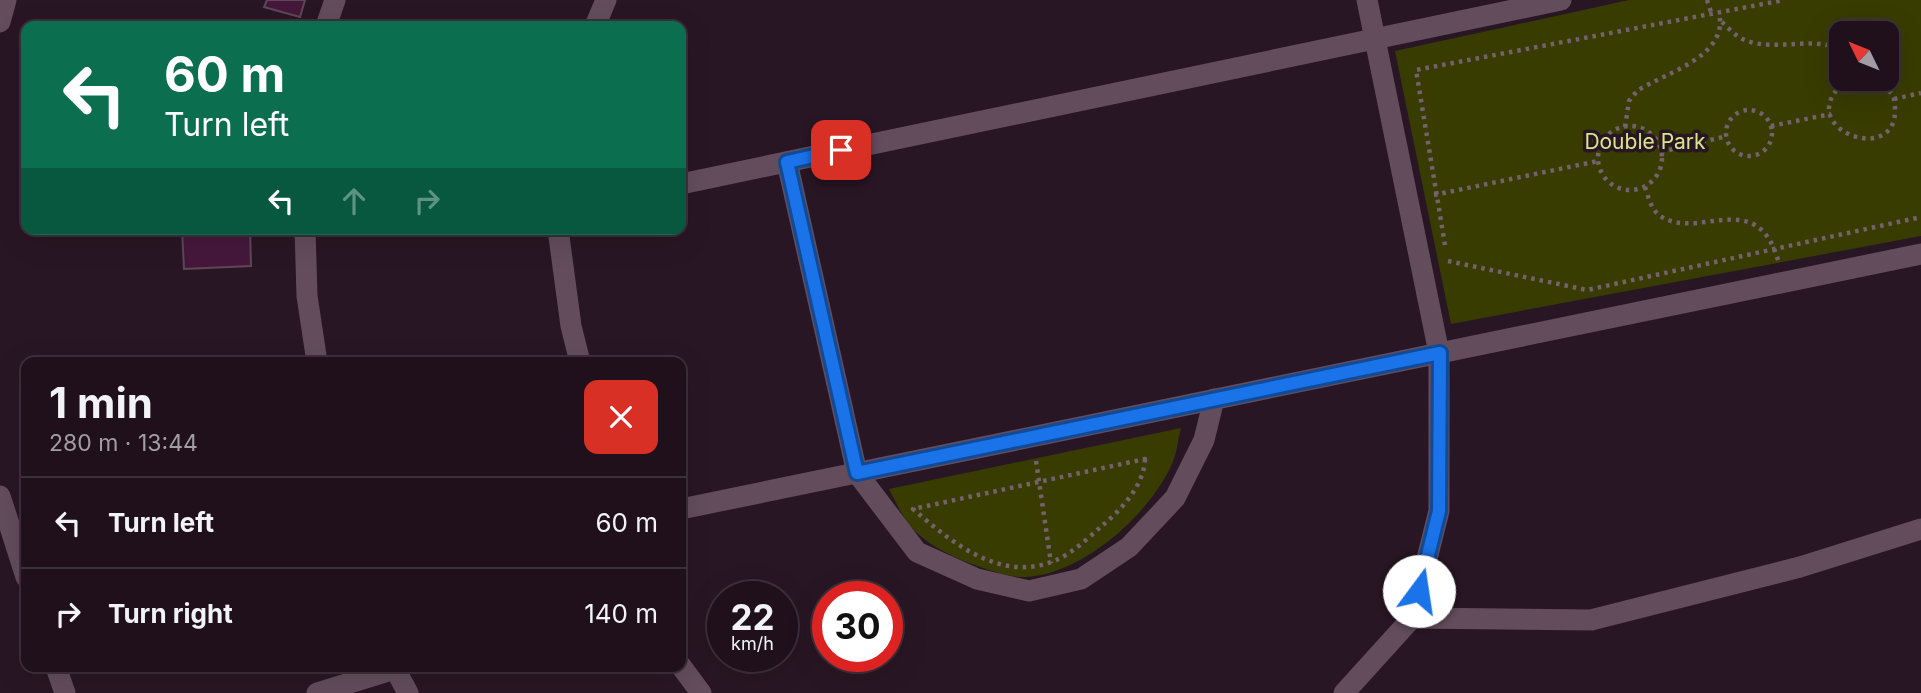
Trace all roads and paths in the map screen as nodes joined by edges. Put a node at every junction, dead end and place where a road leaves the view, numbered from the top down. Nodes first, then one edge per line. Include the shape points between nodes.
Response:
1 (6, 0) edge
2 (335, 0) edge
3 (606, 0) edge
4 (1367, 0) edge
5 (1561, 0) edge
6 (1707, 0) edge
7 (1784, 0) edge
8 (1719, 13) junction
9 (1712, 15) junction
10 (329, 21) edge
11 (597, 21) edge
12 (0, 22) edge
13 (1721, 22) junction
14 (1376, 39) junction
15 (1829, 44) edge
16 (1837, 91) edge
17 (1890, 91) edge
18 (1921, 93) edge
19 (1894, 99) junction
20 (1831, 114) junction
21 (1771, 126) junction
22 (1625, 127) junction
23 (1727, 136) junction
24 (1661, 152) junction
25 (1598, 161) junction
26 (787, 162) junction
27 (686, 183) edge
28 (1645, 187) junction
29 (1437, 195) junction
30 (1921, 218) edge
31 (305, 235) edge
32 (559, 235) edge
33 (1775, 249) junction
34 (1921, 254) edge
35 (1785, 282) junction
36 (1440, 353) junction
37 (316, 357) edge
38 (579, 357) edge
39 (1214, 399) junction
40 (1032, 437) junction
41 (857, 473) junction
42 (1039, 482) junction
43 (0, 496) edge
44 (686, 508) edge
45 (1921, 529) edge
46 (21, 561) edge
47 (1051, 562) junction
48 (1055, 585) junction
49 (1412, 618) junction
50 (58, 672) edge
51 (383, 672) edge
52 (397, 672) edge
53 (685, 672) edge
54 (65, 693) edge
55 (317, 693) edge
56 (408, 693) edge
57 (701, 693) edge
58 (1344, 693) edge

1 - 12 street
2 - 10 street
3 - 11 street
4 - 14 street
5 - 14 street
6 - 9 path
7 - 8 path
8 - 9 path
8 - 13 path
9 - 29 path via 1416,70
13 - 15 path via 1745,39
13 - 22 path via 1709,51 1637,90 1629,101
14 - 26 street
14 - 36 street
16 - 20 path
17 - 19 path
18 - 19 path
19 - 20 path via 1889,127 1871,139 1842,132
20 - 21 path
21 - 23 path via 1762,114 1747,110 1730,122
21 - 23 path via 1771,141 1753,155 1733,149
22 - 24 path via 1651,134
22 - 25 path via 1604,139
23 - 24 path
24 - 28 path via 1659,172
25 - 28 path via 1600,171 1615,187
25 - 29 path
26 - 27 street
26 - 41 street
28 - 33 path via 1660,216 1678,222 1742,221 1762,231
29 - 33 path via 1448,263 1587,290
30 - 33 path
31 - 37 street via 307,296
32 - 38 street
33 - 35 path
34 - 35 street
35 - 36 street
36 - 39 street
36 - 49 street via 1439,511
39 - 40 street
39 - 48 street via 1204,440 1175,498 1129,547 1081,579
40 - 41 street
40 - 42 path
41 - 44 street
41 - 48 street via 917,552 977,579 1029,591
42 - 47 path
42 - 47 path via 1145,459 1145,471 1135,489 1113,516
42 - 47 path via 913,509 958,546 988,561 1019,567
43 - 46 street
45 - 49 street via 1800,567 1591,620
47 - 48 path
49 - 58 street
50 - 54 street
51 - 55 street
52 - 56 street
53 - 57 street

